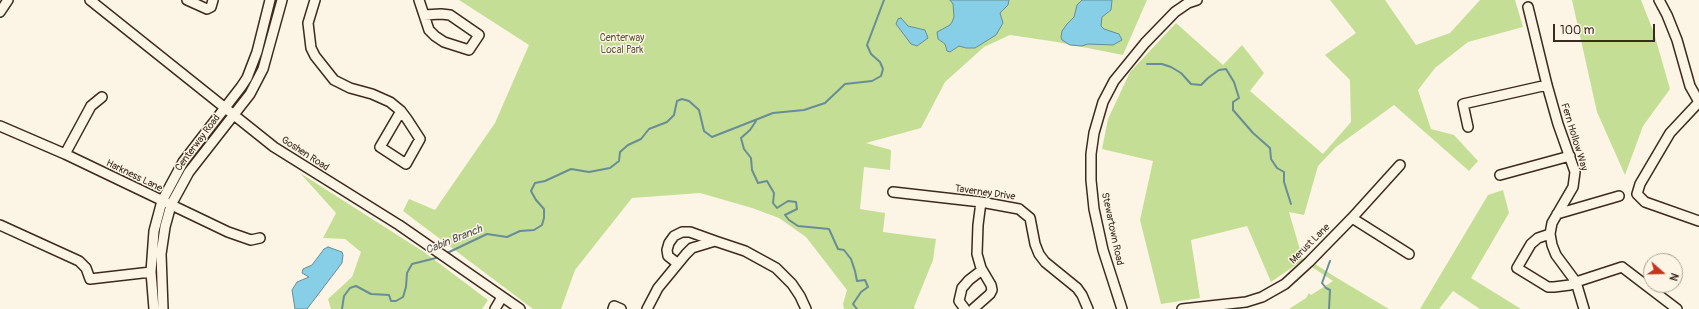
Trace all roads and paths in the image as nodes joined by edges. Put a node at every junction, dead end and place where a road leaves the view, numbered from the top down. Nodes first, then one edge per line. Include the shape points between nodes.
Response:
1 (8, 0) edge
2 (90, 0) edge
3 (187, 0) edge
4 (213, 0) edge
5 (270, 0) edge
6 (282, 0) edge
7 (315, 0) edge
8 (419, 0) edge
9 (1197, 0) edge
10 (1658, 0) edge
11 (1528, 7) dead end
12 (0, 12) edge
13 (424, 15) junction
14 (1547, 85) junction
15 (102, 97) dead end
16 (1699, 102) edge
17 (224, 107) junction
18 (401, 111) junction
19 (234, 114) junction
20 (0, 126) edge
21 (1468, 127) dead end
22 (65, 154) junction
23 (1570, 156) junction
24 (1400, 165) dead end
25 (1500, 176) dead end
26 (893, 192) dead end
27 (1619, 196) dead end
28 (162, 201) junction
29 (981, 202) junction
30 (171, 205) junction
31 (1557, 214) junction
32 (1352, 218) junction
33 (1699, 221) edge
34 (0, 225) edge
35 (1550, 234) junction
36 (260, 238) dead end
37 (715, 241) junction
38 (1409, 254) dead end
39 (677, 263) junction
40 (982, 270) junction
41 (151, 272) junction
42 (1576, 282) junction
43 (502, 297) junction
44 (1664, 305) edge
45 (1216, 308) edge
46 (154, 309) edge
47 (163, 309) edge
48 (495, 309) edge
49 (520, 309) edge
50 (613, 309) edge
51 (621, 309) edge
52 (646, 309) edge
53 (806, 309) edge
54 (965, 309) edge
55 (973, 309) edge
56 (1088, 309) edge
57 (1122, 309) edge
58 (1182, 309) edge
59 (1584, 309) edge
60 (1677, 309) edge

1 - 12 street
2 - 17 street, Goshen Road
3 - 4 street via 207,10 213,4
5 - 17 street, Centerway Road via 252,67 242,87
6 - 19 street, Centerway Road via 263,69 250,94
7 - 18 street via 308,23 309,36 311,48 320,64 342,85 390,102
8 - 13 street
9 - 57 street, Stewartown Road via 1175,12 1145,42 1114,81 1103,102 1094,133 1091,180 1094,209 1103,250
10 - 16 street via 1667,15 1690,86
11 - 14 street, Fern Hollow Way
13 - 13 street via 429,30 444,42 470,50 479,35 450,15
14 - 21 street via 1463,104
14 - 23 street, Fern Hollow Way
15 - 22 street via 91,106
16 - 33 street via 1670,133 1640,184 1637,194 1644,202
17 - 19 street, Goshen Road
17 - 28 street, Centerway Road via 183,162
18 - 18 street via 420,140 406,164 380,147
19 - 30 street, Centerway Road via 189,172
19 - 43 street, Goshen Road via 287,156 438,251
20 - 22 street, Harkness Lane
22 - 28 street, Harkness Lane
23 - 25 street
23 - 31 street, Fern Hollow Way via 1575,180
24 - 32 street, Merust Lane
26 - 29 street, Taverney Drive
27 - 31 street
28 - 30 street, Harkness Lane
28 - 41 street, Centerway Road via 154,231
29 - 40 street via 977,254
29 - 56 street, Taverney Drive via 1010,206 1026,214 1032,223 1035,244 1040,254 1077,288
30 - 36 street, Harkness Lane via 238,236 251,240
30 - 47 street, Centerway Road via 161,254
31 - 35 street, Fern Hollow Way
32 - 38 street
32 - 45 street, Merust Lane via 1285,284 1262,297
34 - 41 street via 79,261 86,268 90,279
35 - 42 street via 1556,254
35 - 42 street via 1538,238 1531,244 1517,268 1548,287 1563,287
37 - 39 street via 692,248
37 - 39 street via 690,232 674,236 667,250 668,256
37 - 53 street via 745,251 776,268 792,284
39 - 52 street
40 - 54 street via 962,288 959,301
40 - 55 street via 992,290
41 - 46 street, Centerway Road
42 - 44 street via 1622,267
42 - 59 street
43 - 48 street
43 - 49 street, Goshen Road
44 - 60 street
45 - 58 street, Merust Lane
50 - 51 street via 614,306

